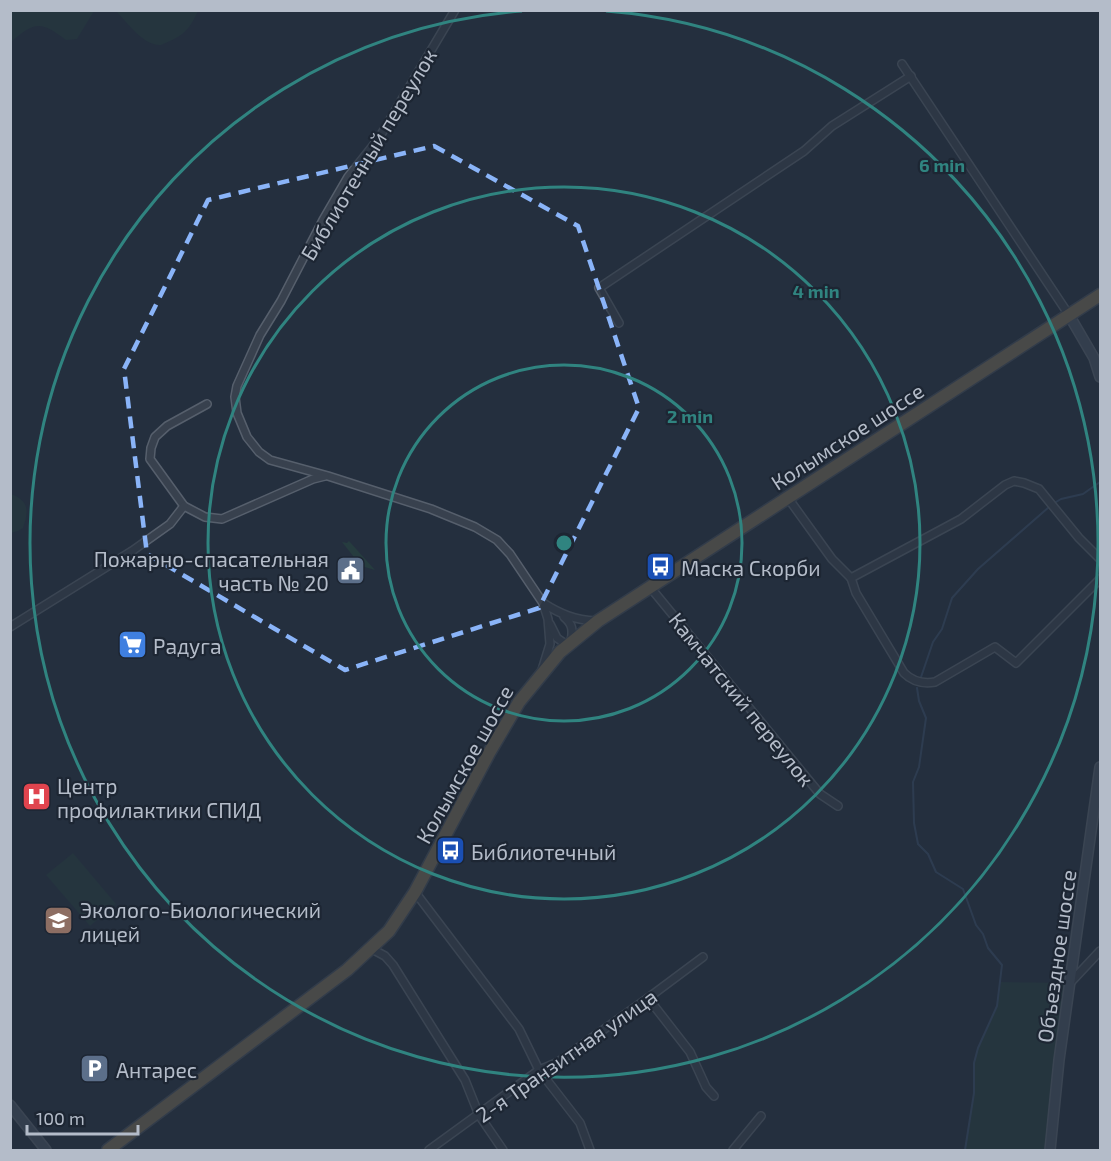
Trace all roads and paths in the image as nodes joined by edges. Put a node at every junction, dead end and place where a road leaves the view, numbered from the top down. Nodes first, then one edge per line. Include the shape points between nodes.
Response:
1 (455, 10) edge
2 (902, 64) dead end
3 (910, 76) junction
4 (1101, 295) edge
5 (1070, 315) junction
6 (619, 323) dead end
7 (1101, 377) edge
8 (207, 404) dead end
9 (328, 476) junction
10 (788, 498) junction
11 (184, 506) junction
12 (1101, 559) edge
13 (851, 578) junction
14 (1101, 579) edge
15 (650, 587) junction
16 (543, 603) junction
17 (560, 614) junction
18 (548, 619) junction
19 (598, 621) junction
20 (10, 627) edge
21 (569, 643) junction
22 (541, 673) junction
23 (1101, 767) edge
24 (838, 806) dead end
25 (416, 892) junction
26 (372, 949) junction
27 (1101, 951) edge
28 (703, 957) dead end
29 (1070, 983) junction
30 (648, 998) junction
31 (539, 1070) junction
32 (714, 1096) dead end
33 (10, 1105) edge
34 (479, 1115) junction
35 (762, 1116) dead end
36 (46, 1150) edge
37 (108, 1150) edge
38 (429, 1150) edge
39 (503, 1150) edge
40 (590, 1150) edge
41 (733, 1150) edge
42 (1050, 1150) edge

1 - 9 street, Библиотечный переулок via 379,138 348,177 323,220 260,335 237,386 237,413 247,436 260,452 279,464
2 - 3 street
3 - 5 street
3 - 6 street via 598,288
4 - 5 highway, Колымское шоссе
5 - 7 street
5 - 10 highway, Колымское шоссе
8 - 11 street via 167,426 155,437 151,448 150,459
9 - 11 street via 222,519 205,517
9 - 16 street, Библиотечный переулок via 430,509 487,533 510,554
10 - 13 street via 832,559
10 - 15 highway, Колымское шоссе
11 - 20 street via 170,524
12 - 13 street via 1039,489 1014,481 961,519
13 - 14 street via 894,659 909,678 926,684 995,647 1016,663
15 - 19 highway, Колымское шоссе
15 - 24 street, Камчатский переулок via 820,794
16 - 17 street, Библиотечный переулок
16 - 18 street, Библиотечный переулок
17 - 19 street, Библиотечный переулок
17 - 21 street via 570,621 573,631
18 - 21 street via 557,638
18 - 22 street, Библиотечный переулок via 550,644
19 - 21 highway, Колымское шоссе
21 - 22 highway, Колымское шоссе
22 - 25 highway, Колымское шоссе via 500,734
23 - 29 street, Объездное шоссе
25 - 26 highway, Колымское шоссе via 396,923
25 - 31 street via 519,1029
26 - 34 street via 393,964 465,1080
26 - 37 highway, Колымское шоссе
27 - 29 street
28 - 30 street, 2-я Транзитная улица
29 - 42 street, Объездное шоссе
30 - 31 street, 2-я Транзитная улица via 558,1062
30 - 32 street via 690,1052
31 - 34 street, 2-я Транзитная улица
31 - 40 street via 580,1123
33 - 36 street
34 - 38 street, 2-я Транзитная улица
34 - 39 street
35 - 41 street

